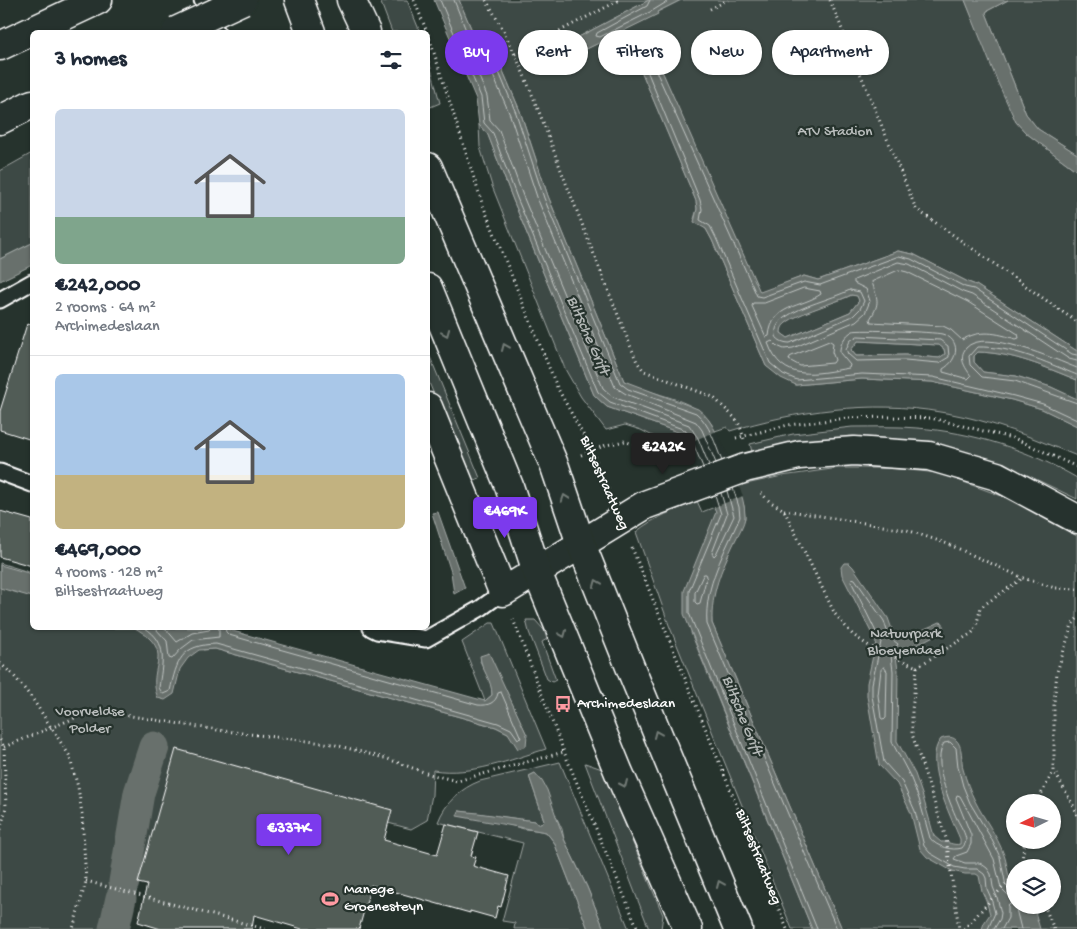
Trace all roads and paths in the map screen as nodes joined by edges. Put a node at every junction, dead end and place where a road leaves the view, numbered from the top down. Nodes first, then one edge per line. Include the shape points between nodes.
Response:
1 (98, 0) edge
2 (202, 0) edge
3 (243, 0) edge
4 (298, 0) edge
5 (414, 0) edge
6 (486, 0) edge
7 (620, 0) edge
8 (728, 0) edge
9 (830, 0) edge
10 (353, 4) edge
11 (710, 10) dead end
12 (34, 30) edge
13 (179, 30) edge
14 (216, 30) edge
15 (311, 30) edge
16 (365, 30) edge
17 (426, 30) edge
18 (30, 32) edge
19 (430, 42) edge
20 (0, 46) edge
21 (515, 54) junction
22 (30, 105) edge
23 (0, 120) edge
24 (430, 172) edge
25 (30, 283) edge
26 (430, 293) edge
27 (0, 300) edge
28 (1077, 322) edge
29 (430, 412) edge
30 (743, 436) dead end
31 (606, 445) dead end
32 (681, 460) dead end
33 (748, 467) junction
34 (0, 472) edge
35 (30, 483) edge
36 (784, 510) junction
37 (1077, 519) edge
38 (621, 520) junction
39 (581, 544) junction
40 (538, 572) junction
41 (1024, 578) junction
42 (1077, 589) edge
43 (503, 592) junction
44 (1077, 619) edge
45 (375, 630) edge
46 (0, 663) edge
47 (917, 667) junction
48 (51, 726) junction
49 (0, 740) edge
50 (4, 747) junction
51 (564, 752) junction
52 (1054, 771) junction
53 (1041, 794) edge
54 (1077, 815) edge
55 (0, 832) edge
56 (86, 881) junction
57 (1006, 883) edge
58 (1048, 914) edge
59 (73, 929) edge
60 (265, 929) edge
61 (638, 929) edge
62 (688, 929) edge
63 (738, 929) edge
64 (787, 929) edge
65 (959, 929) edge
66 (964, 929) edge
67 (1054, 929) edge

1 - 12 main road
2 - 14 lane
3 - 13 main road, bridge
4 - 15 main road
5 - 17 path, Biltsestraatweg
6 - 21 path
7 - 21 path
8 - 11 path
9 - 28 path via 916,209
10 - 16 main road
18 - 20 main road
19 - 38 path, Biltsestraatweg via 482,203 557,387 592,451
21 - 30 path via 637,362 644,371 713,397 736,418
22 - 23 main road
39 -> 24 main road via 555,467
25 - 27 lane
26 -> 40 main road via 509,486
29 - 43 main road
31 - 32 path via 625,441 669,459
33 - 36 path via 759,491
33 - 37 main road via 799,455 854,451 929,456 997,476
33 - 38 main road via 645,505
34 - 35 lane
36 - 41 path via 907,530 948,544
36 - 47 path via 835,614 869,646
38 - 39 main road
38 - 64 path, Biltsestraatweg
39 - 40 main road
63 -> 39 main road
40 - 43 main road
40 -> 62 main road via 619,773
41 - 42 path via 1055,588
41 - 47 path via 981,607 972,634
43 - 45 lane via 426,639
43 - 51 path
44 - 52 path via 1072,625 1057,672
46 - 48 path via 14,676
47 - 65 path via 912,734 946,838
48 - 50 path
48 - 51 path via 82,715 125,714 217,730 332,744 457,781
48 - 56 path via 70,755 78,787
49 - 50 path
50 - 55 path via 6,807
51 - 61 path
52 - 53 path
52 - 54 path
56 - 59 path
56 - 60 path
57 - 66 path
58 - 67 path

